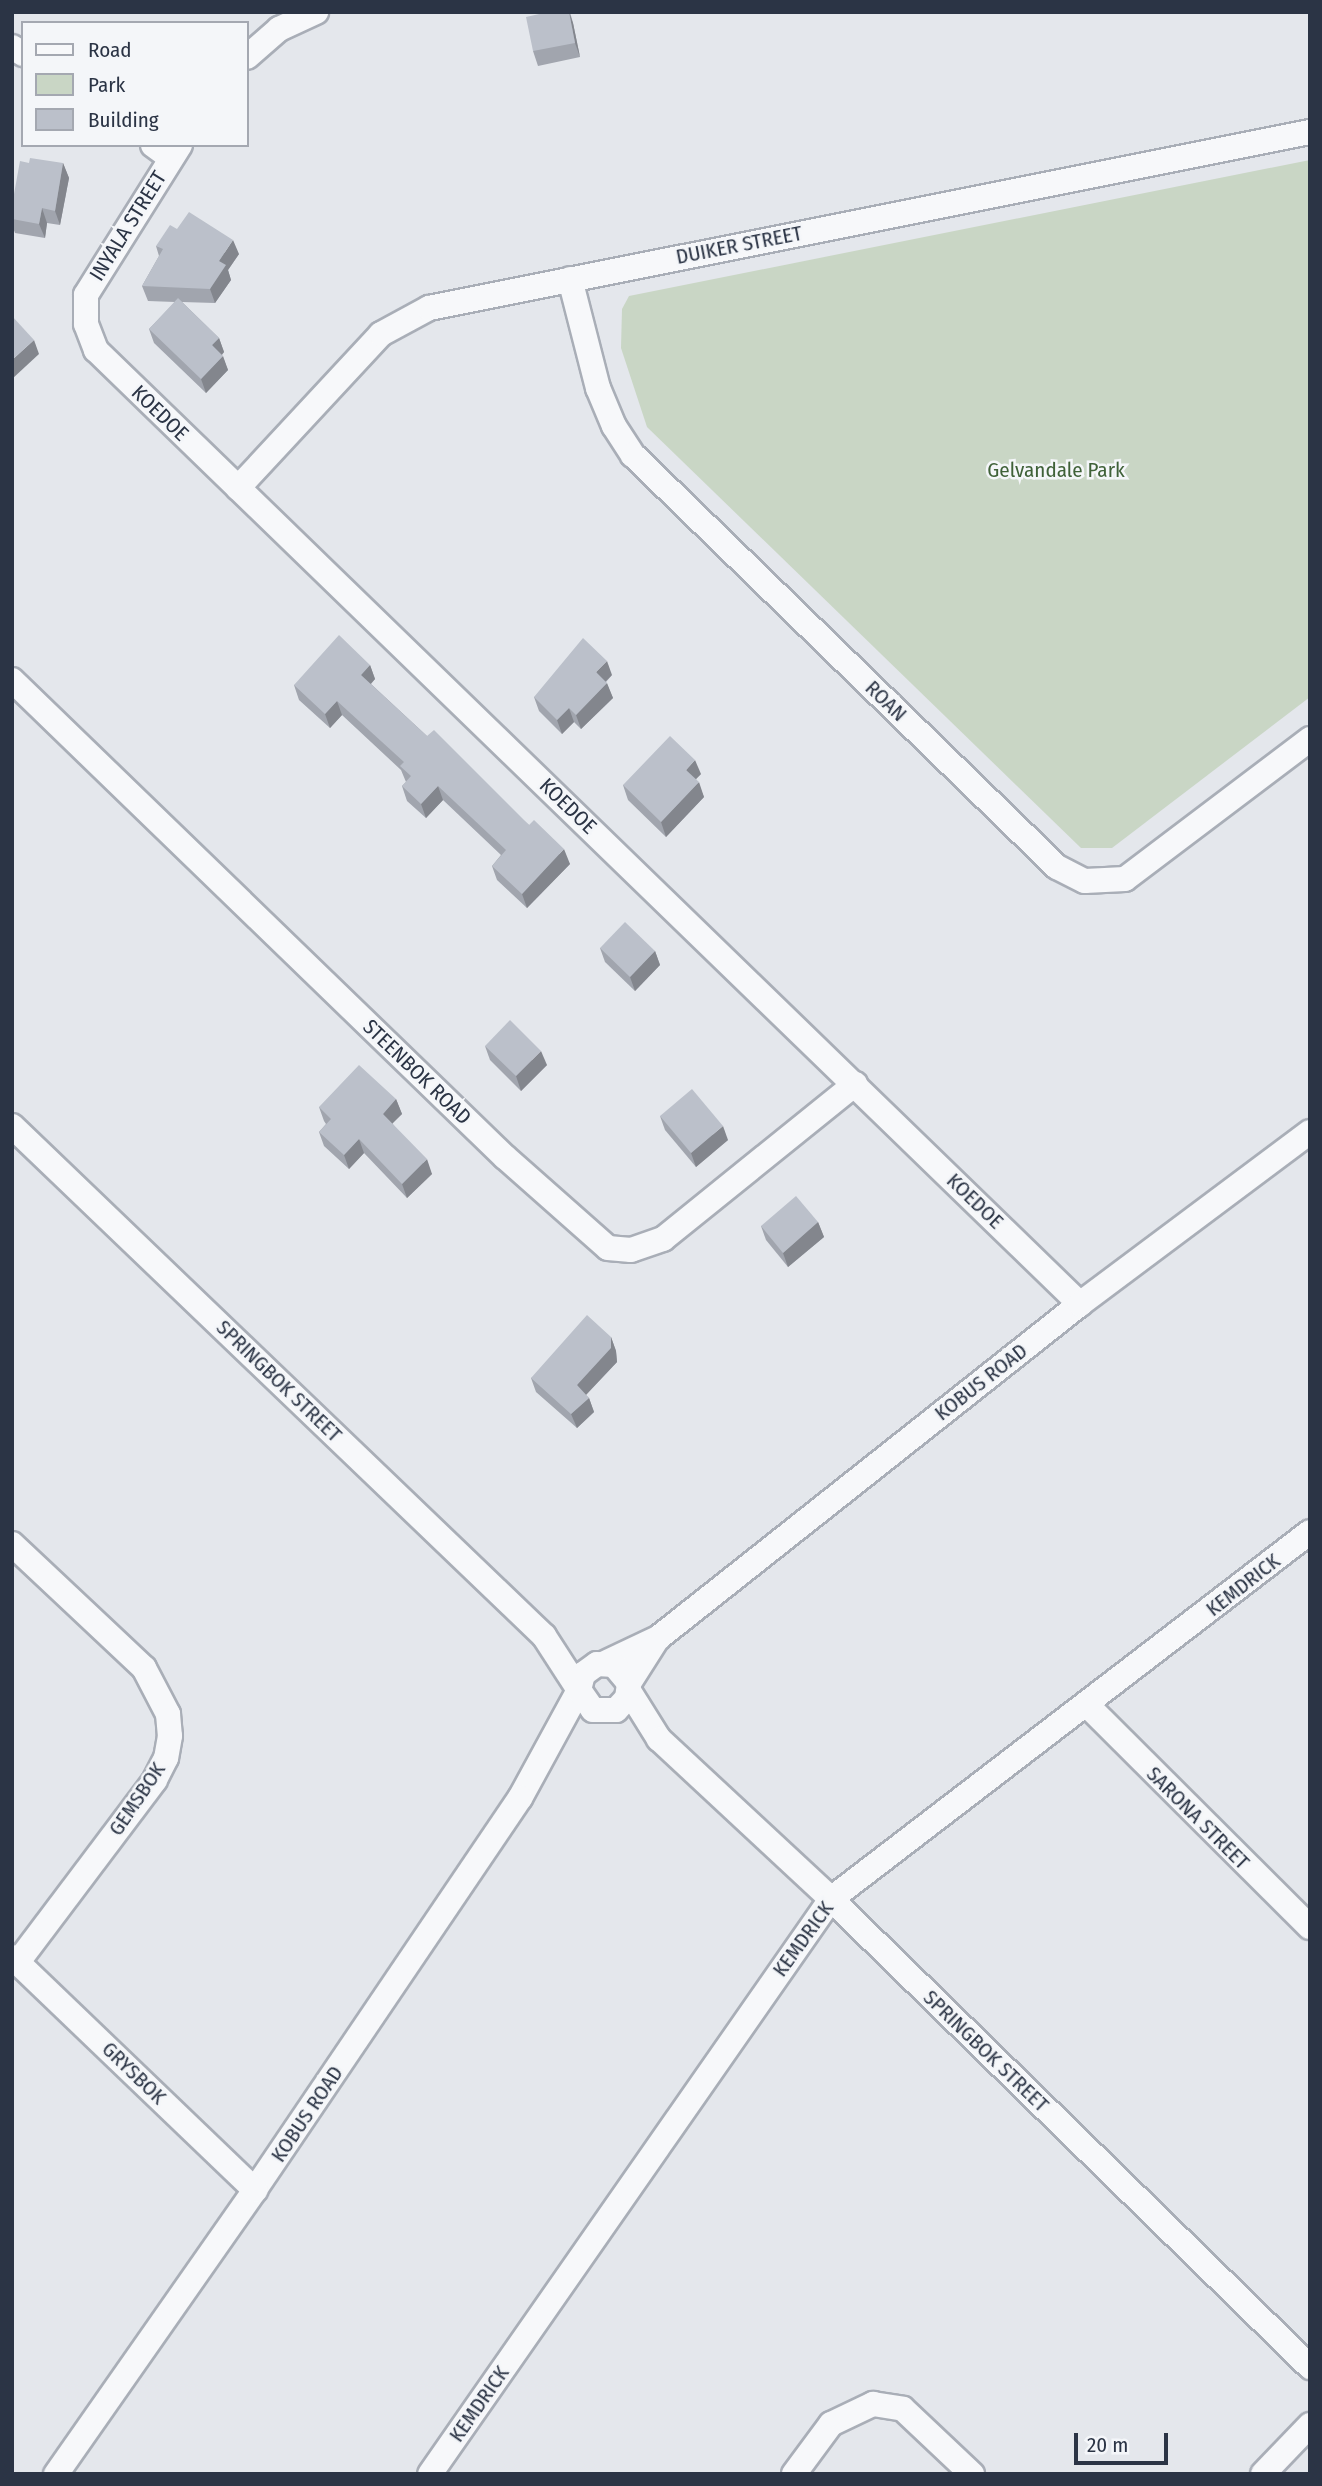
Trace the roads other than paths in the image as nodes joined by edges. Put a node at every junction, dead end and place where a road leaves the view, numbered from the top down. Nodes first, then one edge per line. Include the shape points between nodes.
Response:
1 (316, 12) edge
2 (248, 56) edge
3 (1310, 132) edge
4 (168, 149) edge
5 (570, 279) junction
6 (86, 295) joint
7 (238, 488) junction
8 (12, 680) edge
9 (1310, 739) edge
10 (855, 1084) junction
11 (12, 1126) edge
12 (1310, 1132) edge
13 (1080, 1304) junction
14 (1310, 1532) edge
15 (12, 1544) edge
16 (544, 1636) junction
17 (657, 1638) junction
18 (601, 1663) junction
19 (629, 1687) junction
20 (579, 1690) junction
21 (1088, 1706) junction
22 (603, 1712) junction
23 (659, 1739) junction
24 (550, 1749) junction
25 (831, 1899) junction
26 (1310, 1927) edge
27 (15, 1959) edge
28 (255, 2190) junction
29 (1310, 2367) edge
30 (1310, 2425) edge
31 (56, 2474) edge
32 (430, 2474) edge
33 (794, 2474) edge
34 (972, 2474) edge
35 (1263, 2474) edge

1 - 2 street via 279,29
3 - 5 street, DUIKER STREET
4 - 6 street, INYALA STREET
5 - 7 street, DUIKER STREET via 429,308 402,320 382,334
5 - 9 street, ROAN via 598,388 633,455 1057,867 1085,881 1125,879
6 - 7 street, KOEDOE via 86,324 96,350
7 - 10 street, KOEDOE
8 - 10 street, STEENBOK ROAD via 505,1157 608,1248 631,1250 663,1238
10 - 13 street, KOEDOE
11 - 16 street, SPRINGBOK STREET
12 - 13 street, KOBUS ROAD
13 - 17 street, KOBUS ROAD
14 - 21 street, KEMDRICK
15 - 27 street, GEMSBOK via 144,1668 168,1714 170,1736 155,1780
16 - 18 street
16 - 20 street
17 - 18 street
17 - 19 street
18 - 19 street via 621,1669
18 - 20 street via 583,1674
19 - 22 street via 622,1705
19 - 23 street
20 - 22 street via 587,1706
20 - 24 street
21 - 25 street, KEMDRICK
21 - 26 street, SARONA STREET
22 - 23 street
22 - 24 street
23 - 25 street, SPRINGBOK STREET
24 - 28 street, KOBUS ROAD
25 - 29 street, SPRINGBOK STREET
25 - 32 street, KEMDRICK
27 - 28 street, GRYSBOK
28 - 31 street, KOBUS ROAD
30 - 35 street
33 - 34 street via 831,2424 873,2404 903,2409

